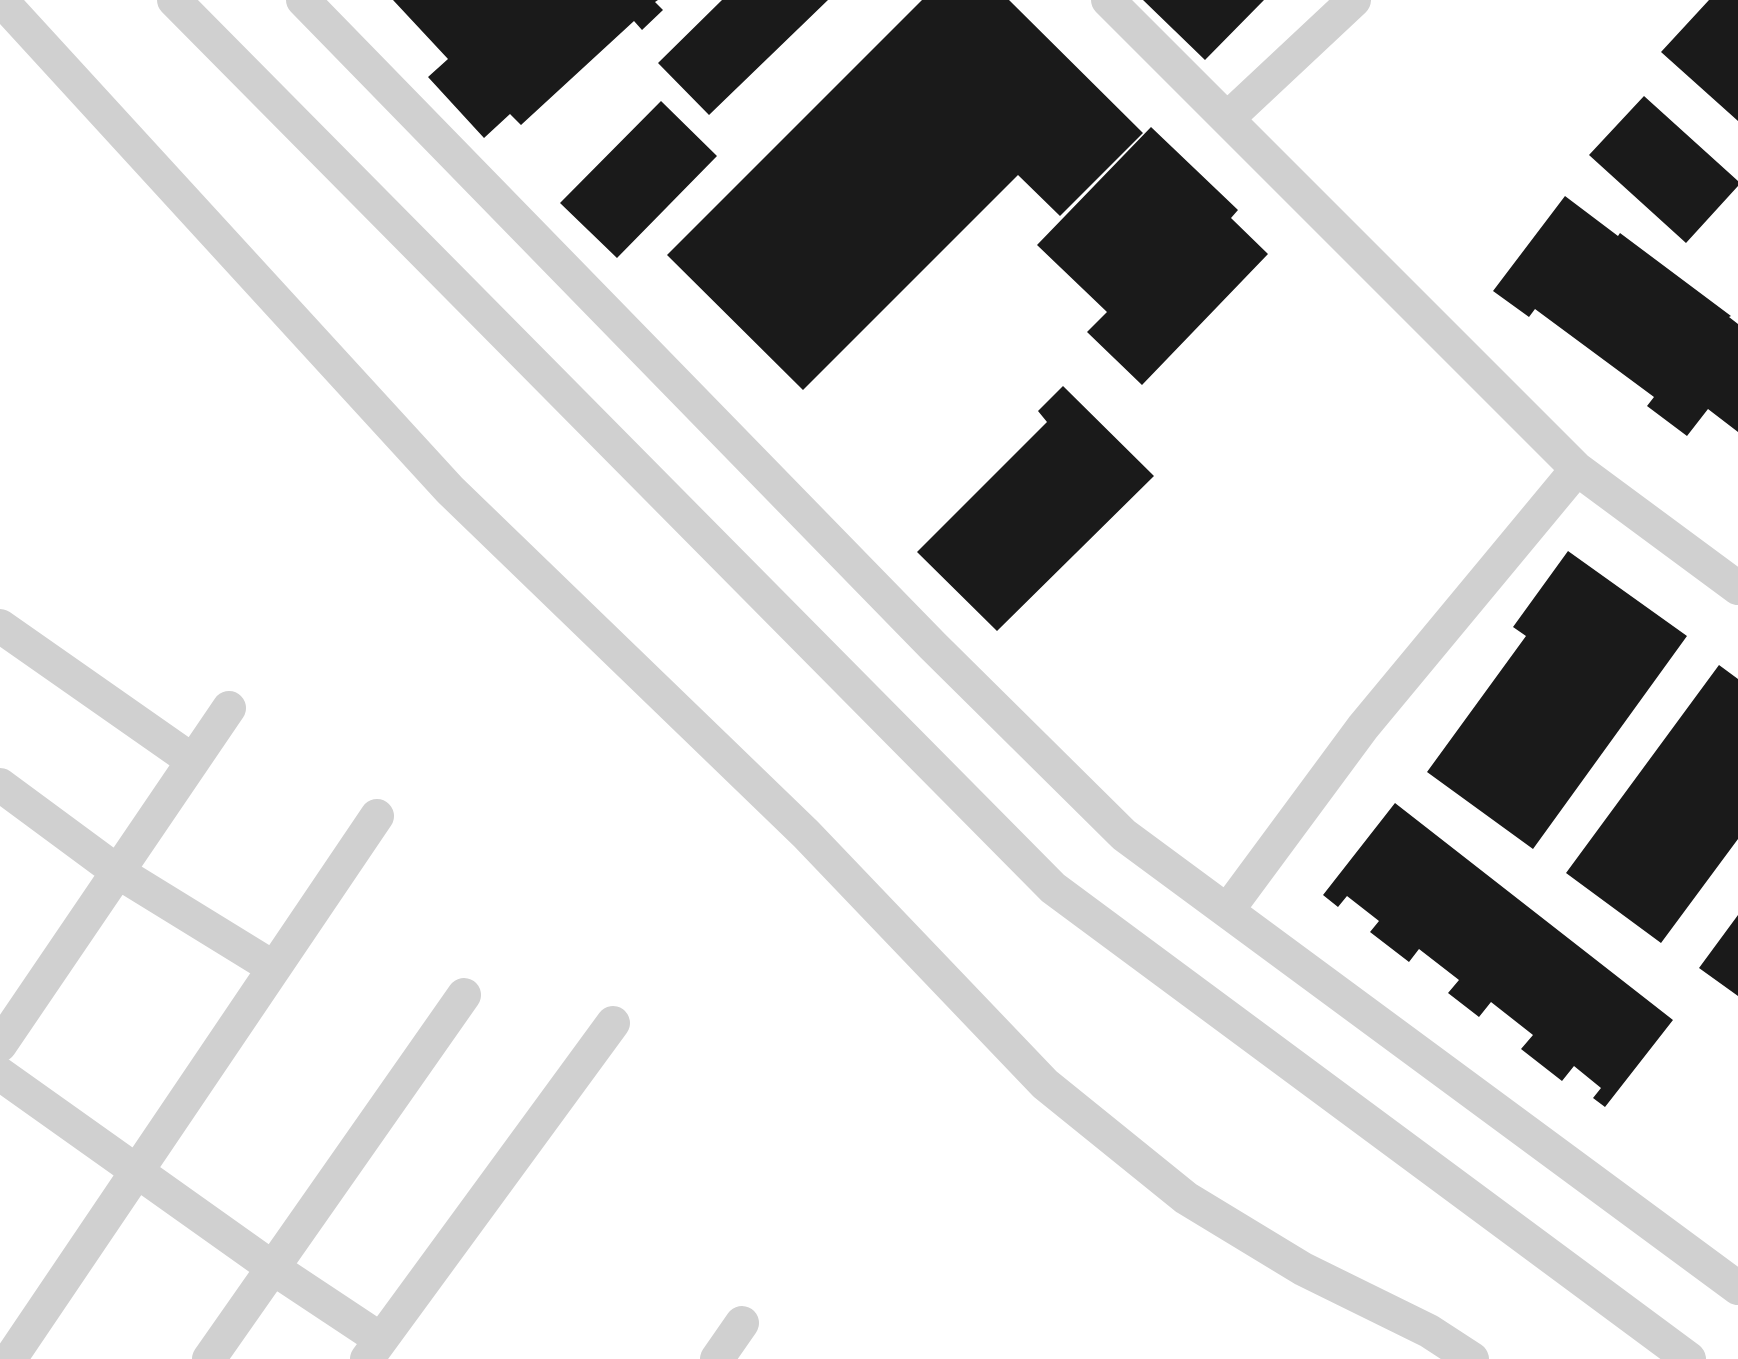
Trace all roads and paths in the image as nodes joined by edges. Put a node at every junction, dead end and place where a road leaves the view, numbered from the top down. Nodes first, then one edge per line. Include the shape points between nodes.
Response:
1 (1, 0) edge
2 (174, 0) edge
3 (303, 0) edge
4 (1108, 0) edge
5 (1354, 0) edge
6 (1227, 119) junction
7 (1577, 469) junction
8 (1738, 588) edge
9 (0, 626) edge
10 (229, 708) dead end
11 (193, 761) junction
12 (0, 785) edge
13 (377, 816) dead end
14 (118, 872) junction
15 (1227, 911) junction
16 (274, 968) junction
17 (464, 995) dead end
18 (613, 1023) dead end
19 (0, 1045) edge
20 (0, 1074) edge
21 (137, 1171) junction
22 (273, 1268) junction
23 (1738, 1288) edge
24 (742, 1323) dead end
25 (373, 1349) edge
26 (10, 1359) edge
27 (209, 1359) edge
28 (717, 1359) edge
29 (1472, 1359) edge
30 (1689, 1359) edge

1 - 29 street via 450,490 806,834 1045,1084 1186,1198 1303,1269 1429,1331
2 - 30 street via 1053,888
3 - 15 street via 1124,835
4 - 6 street
5 - 6 street
6 - 7 street
7 - 8 street
7 - 15 street via 1363,727
9 - 11 street
10 - 11 street
11 - 14 street
12 - 14 street
13 - 16 street
14 - 16 street
14 - 19 street
15 - 23 street
16 - 21 street
17 - 22 street
18 - 25 street
20 - 21 street
21 - 22 street
21 - 26 street
22 - 25 street
22 - 27 street
24 - 28 street

